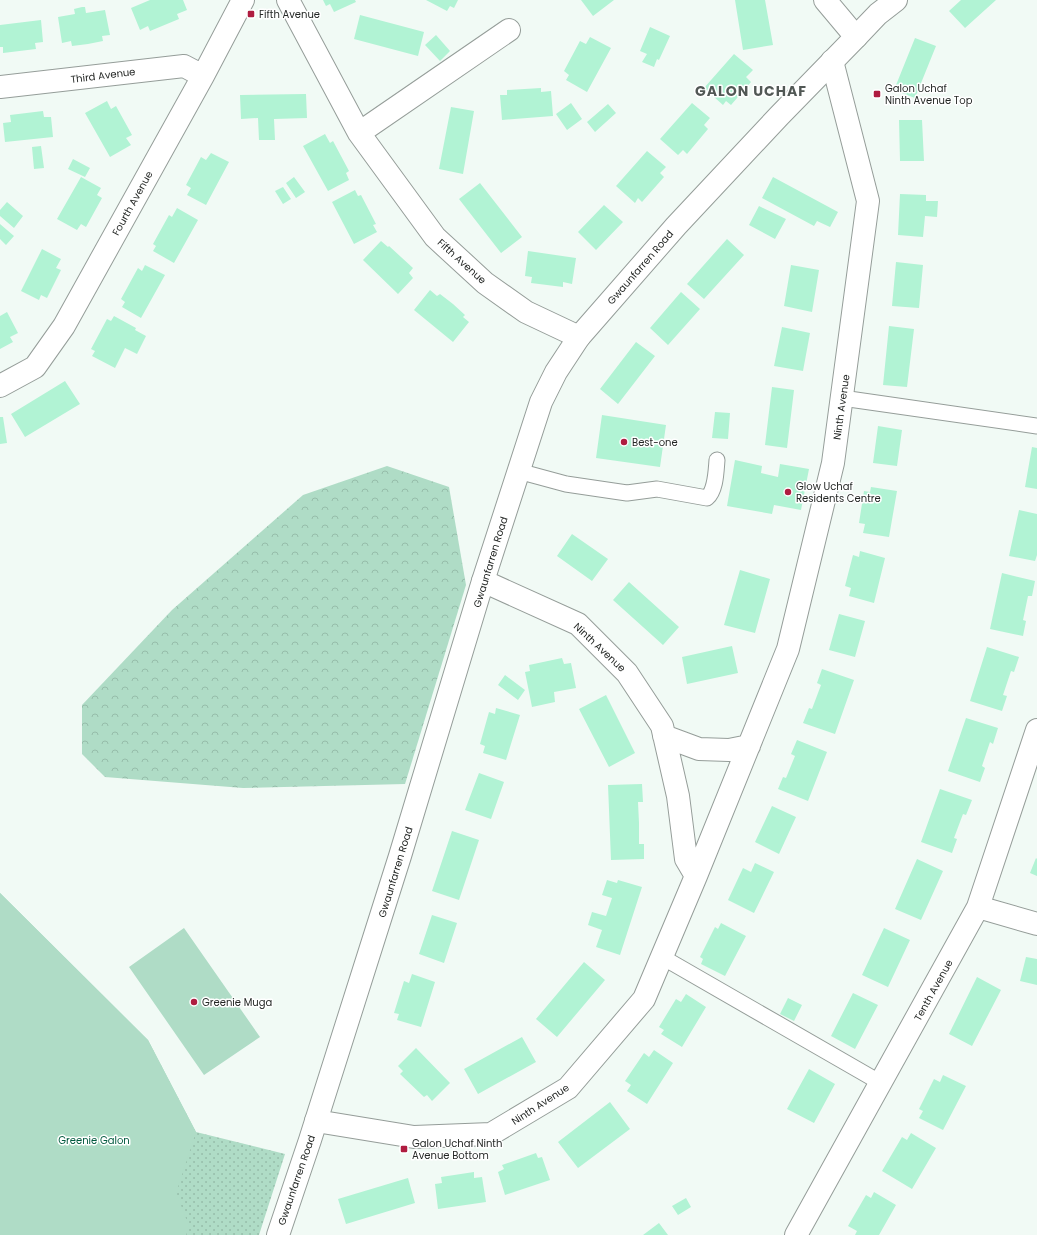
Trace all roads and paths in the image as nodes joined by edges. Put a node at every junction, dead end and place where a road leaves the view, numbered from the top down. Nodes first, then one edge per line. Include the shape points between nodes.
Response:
1 (243, 0) edge
2 (288, 0) edge
3 (824, 0) edge
4 (896, 0) edge
5 (509, 30) dead end
6 (856, 36) junction
7 (832, 61) junction
8 (203, 76) junction
9 (0, 87) edge
10 (359, 133) junction
11 (579, 337) junction
12 (0, 386) edge
13 (842, 398) junction
14 (1037, 426) edge
15 (717, 460) dead end
16 (518, 471) junction
17 (483, 581) junction
18 (1037, 730) edge
19 (664, 736) junction
20 (749, 746) junction
21 (696, 876) junction
22 (978, 907) junction
23 (1037, 924) edge
24 (662, 957) junction
25 (881, 1083) junction
26 (316, 1121) junction
27 (278, 1235) edge
28 (796, 1235) edge

1 - 8 street, Fourth Avenue
2 - 10 street, Fifth Avenue
3 - 6 street
4 - 6 street, Gwaunfarren Road
5 - 10 street
6 - 7 street, Gwaunfarren Road
7 - 11 street, Gwaunfarren Road via 676,226
7 - 13 street, Ninth Avenue via 868,201
8 - 9 street, Third Avenue via 184,66
8 - 12 street, Fourth Avenue via 64,326 35,367
10 - 11 street, Fifth Avenue via 435,237 485,283 526,312
11 - 16 street, Gwaunfarren Road via 556,372 541,402
13 - 14 lane
13 - 20 street, Ninth Avenue via 833,463 788,649
15 - 16 lane via 710,496 706,498 657,489 619,492 566,484
16 - 17 street, Gwaunfarren Road
17 - 19 street, Ninth Avenue via 578,624 627,673 662,726
17 - 26 street, Gwaunfarren Road
18 - 22 street, Tenth Avenue
19 - 20 street via 699,750 729,750
19 - 21 street, Ninth Avenue via 678,796 686,859
20 - 21 street, Ninth Avenue
21 - 24 street, Ninth Avenue
22 - 23 street
22 - 25 street, Tenth Avenue
24 - 25 lane
24 - 26 street, Ninth Avenue via 644,999 568,1088 491,1134 414,1137
25 - 28 street, Tenth Avenue
26 - 27 street, Gwaunfarren Road

